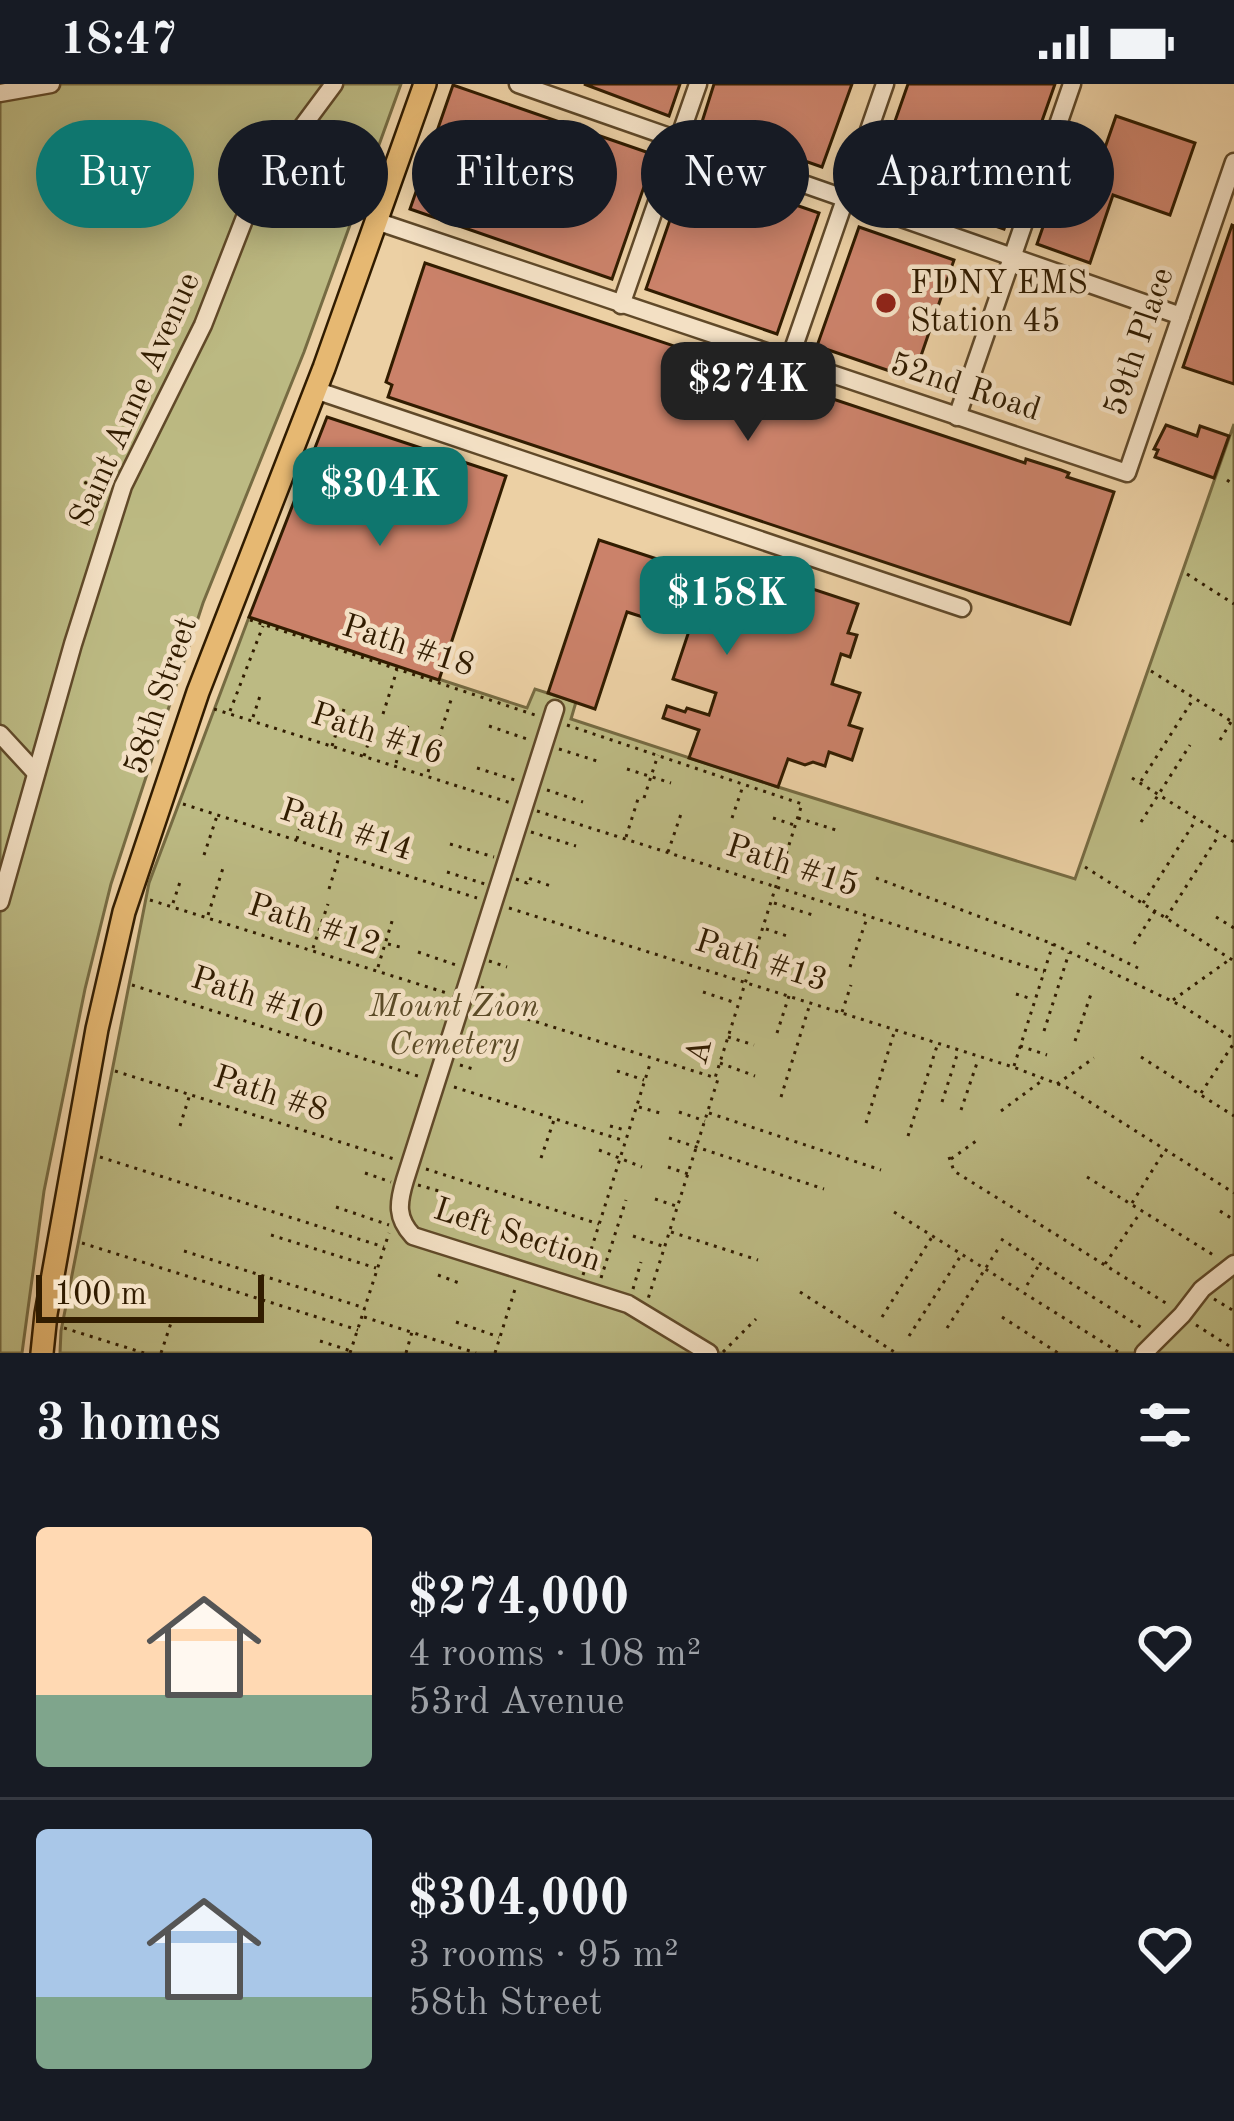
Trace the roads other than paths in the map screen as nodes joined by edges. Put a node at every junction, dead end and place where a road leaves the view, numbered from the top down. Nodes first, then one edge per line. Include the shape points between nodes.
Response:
1 (52, 84) edge
2 (334, 84) edge
3 (425, 84) edge
4 (518, 84) edge
5 (698, 84) edge
6 (886, 84) edge
7 (1072, 84) edge
8 (0, 93) edge
9 (686, 120) edge
10 (873, 120) edge
11 (641, 128) edge
12 (1234, 162) edge
13 (388, 187) edge
14 (388, 225) edge
15 (373, 228) edge
16 (648, 228) edge
17 (836, 228) edge
18 (930, 228) edge
19 (1014, 257) junction
20 (621, 305) junction
21 (1181, 316) junction
22 (789, 362) junction
23 (315, 390) junction
24 (957, 417) junction
25 (1127, 473) joint
26 (962, 608) dead end
27 (553, 715) road end
28 (0, 734) edge
29 (36, 773) junction
30 (0, 902) edge
31 (1233, 1265) edge
32 (42, 1353) edge
33 (709, 1353) edge
34 (1144, 1353) edge

1 - 8 street
2 - 29 street, Saint Anne Avenue via 256,189 203,325 131,468
3 - 13 main road, 58th Street
4 - 11 street
5 - 9 street
6 - 10 street
7 - 19 street
12 - 21 street, 59th Place
14 - 20 street, 52nd Road
15 - 23 main road, 58th Street
16 - 20 street
17 - 22 street
18 - 19 street
19 - 21 street
19 - 24 street
20 - 22 street, 52nd Road
21 - 25 street, 59th Place
22 - 24 street, 52nd Road
23 - 26 street
23 - 32 main road, 58th Street via 205,671 124,912
24 - 25 street, 52nd Road
27 - 33 street, Left Section via 399,1212 413,1236 636,1308
28 - 29 street
29 - 30 street, Saint Anne Avenue
31 - 34 street

